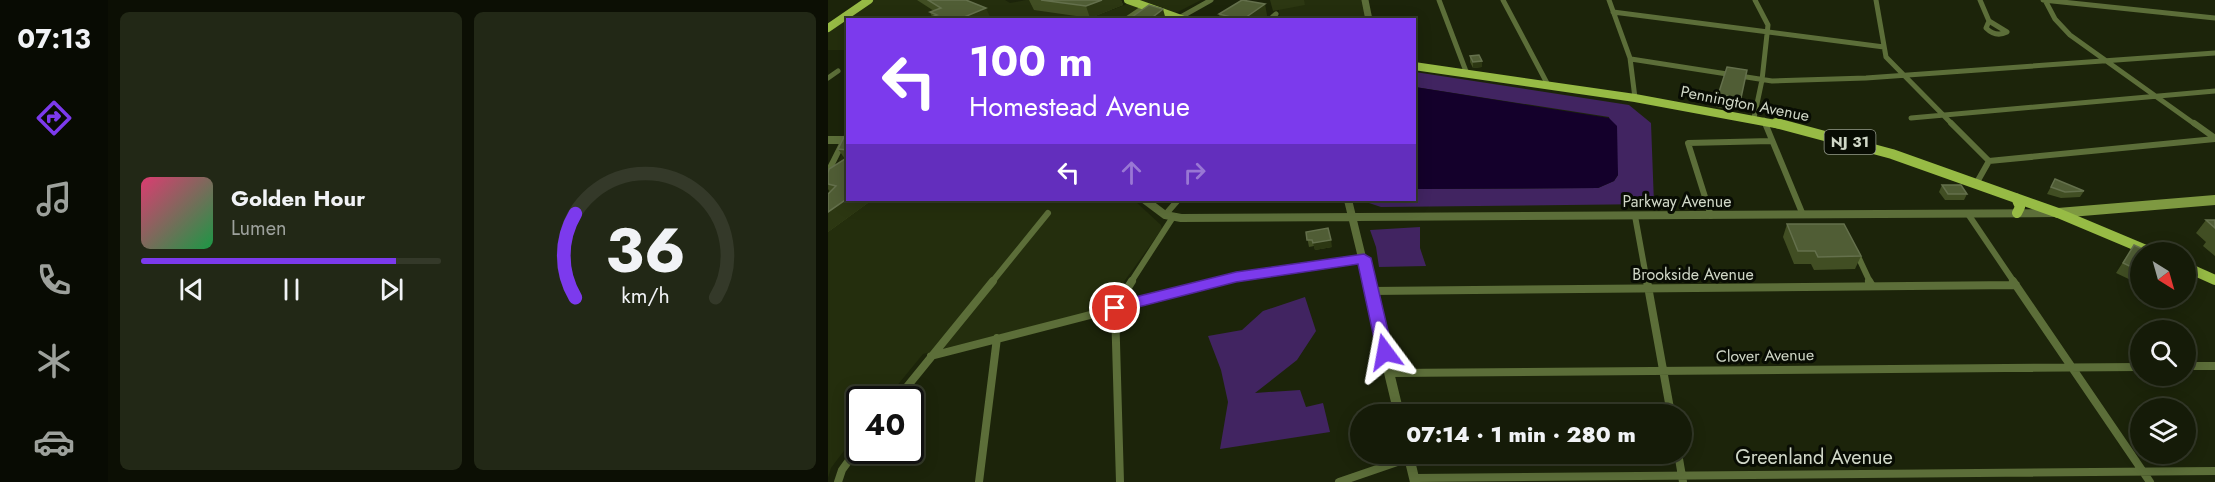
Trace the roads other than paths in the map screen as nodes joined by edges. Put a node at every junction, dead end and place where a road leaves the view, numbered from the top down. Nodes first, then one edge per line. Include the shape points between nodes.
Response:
1 (869, 0) edge
2 (1128, 0) edge
3 (1203, 0) edge
4 (1211, 0) edge
5 (1365, 0) edge
6 (1439, 0) edge
7 (1503, 0) edge
8 (1609, 0) edge
9 (1755, 0) edge
10 (1876, 0) edge
11 (1980, 0) edge
12 (2043, 0) edge
13 (1144, 6) junction
14 (1613, 12) junction
15 (1276, 14) dead end
16 (1128, 18) edge
17 (1179, 18) edge
18 (1271, 18) edge
19 (1369, 18) edge
20 (2215, 18) edge
21 (1989, 21) dead end
22 (828, 28) edge
23 (1767, 33) junction
24 (1884, 47) junction
25 (2215, 53) edge
26 (1631, 59) junction
27 (2104, 60) junction
28 (1416, 66) edge
29 (828, 70) edge
30 (1467, 74) junction
31 (1904, 75) junction
32 (828, 78) edge
33 (1762, 80) junction
34 (1548, 85) junction
35 (2215, 91) edge
36 (2156, 96) junction
37 (1635, 98) junction
38 (1943, 114) junction
39 (1911, 118) dead end
40 (1759, 119) junction
41 (2215, 139) edge
42 (828, 140) edge
43 (846, 140) edge
44 (1771, 141) junction
45 (1989, 161) junction
46 (828, 172) edge
47 (1976, 184) junction
48 (2016, 198) junction
49 (2215, 200) edge
50 (1146, 201) edge
51 (1177, 201) edge
52 (1348, 201) edge
53 (1048, 213) dead end
54 (2017, 213) junction
55 (2058, 213) junction
56 (1968, 214) junction
57 (1803, 215) junction
58 (1169, 216) junction
59 (1635, 216) junction
60 (1711, 216) junction
61 (1353, 218) junction
62 (2130, 243) edge
63 (1854, 248) edge
64 (1364, 258) junction
65 (2196, 271) edge
66 (2215, 280) edge
67 (2016, 285) junction
68 (1872, 286) junction
69 (1648, 288) junction
70 (1371, 291) junction
71 (1115, 308) junction
72 (997, 338) junction
73 (932, 356) junction
74 (2196, 366) edge
75 (2215, 366) edge
76 (2072, 367) junction
77 (2130, 367) edge
78 (1663, 371) junction
79 (1390, 373) junction
80 (908, 386) edge
81 (1397, 404) edge
82 (1669, 404) edge
83 (846, 464) edge
84 (1387, 464) edge
85 (1411, 464) edge
86 (1680, 464) edge
87 (2215, 471) edge
88 (2143, 472) junction
89 (1683, 479) edge
90 (1414, 480) edge
91 (838, 482) edge
92 (979, 482) edge
93 (1119, 482) edge
94 (1339, 482) edge
95 (2150, 482) edge

1 - 22 main road
2 - 13 main road
3 - 17 street
4 - 17 street
5 - 19 street
6 - 30 street
7 - 34 street
8 - 14 street
9 - 23 street via 1767,23
10 - 24 street
11 - 21 street
12 - 20 street
12 - 27 street via 2061,26
13 - 16 street
13 - 17 main road
14 - 23 street
14 - 26 street
15 - 18 street
23 - 24 street
23 - 33 street
24 - 31 street via 1889,61
25 - 27 street
26 - 33 street
26 - 37 street
27 - 31 street
27 - 36 street
28 - 30 main road, Pennington Avenue / NJ 31
29 - 32 street via 838,71
30 - 34 main road, Pennington Avenue / NJ 31
31 - 33 street
31 - 38 street
33 - 40 street
34 - 37 main road, Pennington Avenue / NJ 31
35 - 36 street
36 - 38 street
36 - 41 street
37 - 40 main road, Pennington Avenue / NJ 31
38 - 39 street
38 - 45 street
40 - 44 street
40 - 47 main road, Pennington Avenue / NJ 31 via 1877,149
41 - 45 street
42 - 43 street
43 - 46 street
44 - 57 street
44 - 60 street via 1688,143
45 - 47 street
47 - 48 main road, Pennington Avenue / NJ 31
48 - 54 main road via 2020,207
48 - 55 main road, Pennington Avenue / NJ 31
49 - 55 main road, Parkway Avenue
50 - 58 street
51 - 58 street
52 - 61 street
53 - 73 street
54 - 55 street, Parkway Avenue
54 - 56 street, Parkway Avenue
55 - 62 main road, NJ 31
56 - 57 street, Parkway Avenue via 1840,218
56 - 67 street
57 - 60 street, Parkway Avenue
58 - 61 street, Parkway Avenue
58 - 71 street
59 - 60 street, Parkway Avenue
59 - 61 street, Parkway Avenue
59 - 69 street
61 - 64 street
63 - 68 street
64 - 70 street
64 - 71 street via 1236,277
65 - 66 main road
67 - 68 street, Brookside Avenue
67 - 76 street
68 - 69 street, Brookside Avenue
69 - 70 street, Brookside Avenue
69 - 78 street
70 - 79 street
71 - 72 street
71 - 93 street
72 - 73 street
72 - 92 street
73 - 80 street
74 - 75 street
76 - 77 street, Clover Avenue
76 - 78 street, Clover Avenue
76 - 88 street
78 - 79 street, Clover Avenue
78 - 82 street
79 - 81 street
83 - 91 street
84 - 94 street
85 - 90 street
86 - 89 street
87 - 88 street, Greenland Avenue
88 - 89 street, Greenland Avenue
88 - 95 street
89 - 90 street, Greenland Avenue

